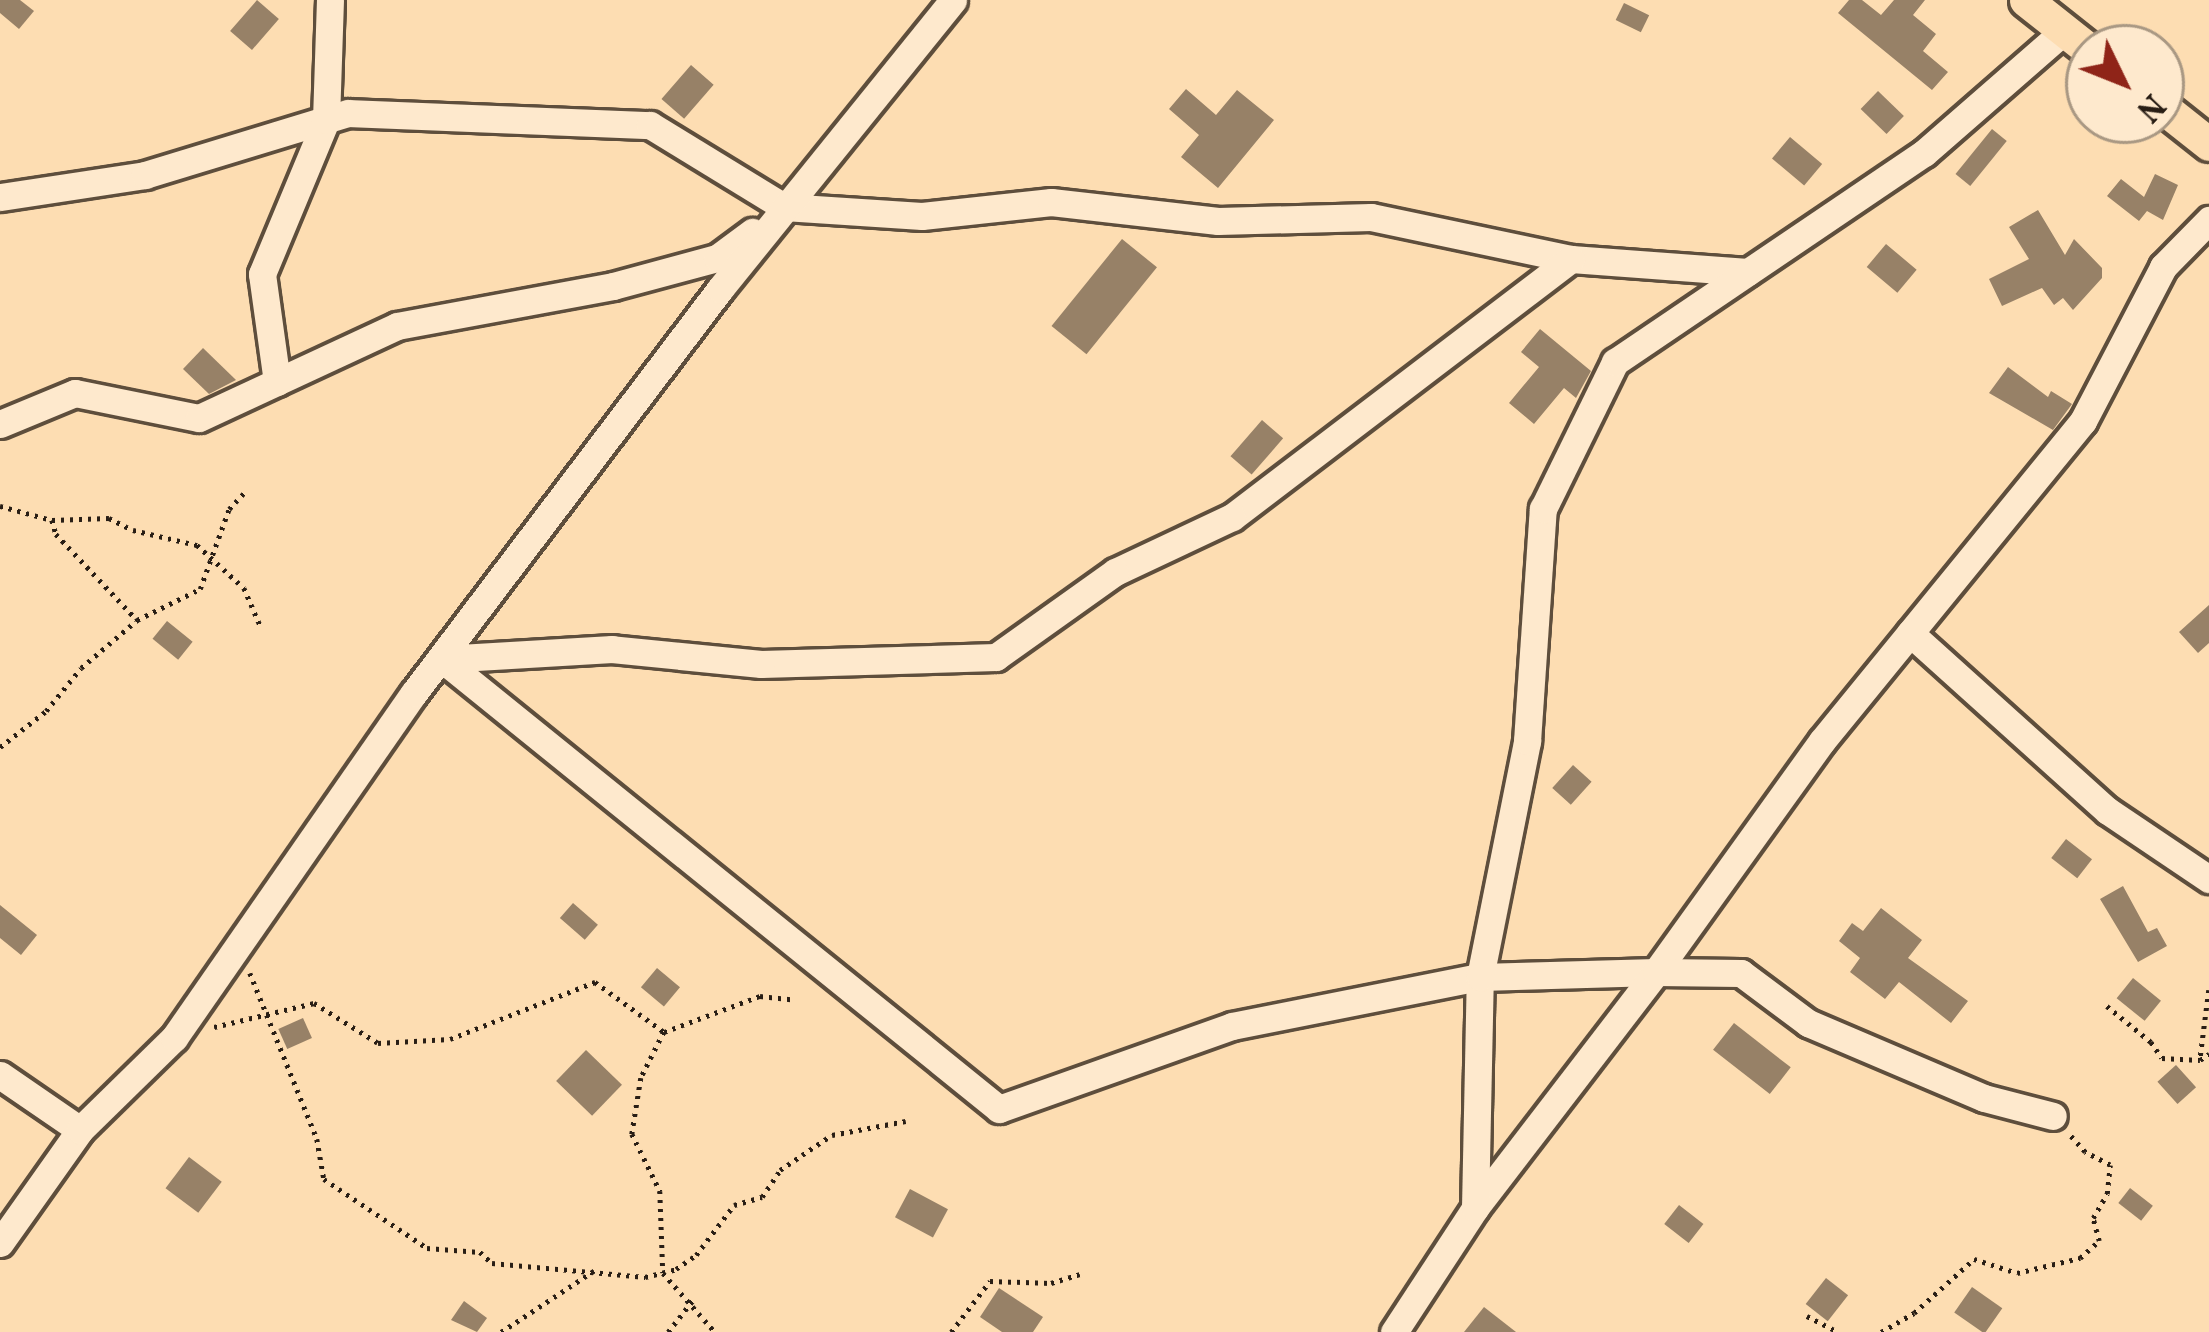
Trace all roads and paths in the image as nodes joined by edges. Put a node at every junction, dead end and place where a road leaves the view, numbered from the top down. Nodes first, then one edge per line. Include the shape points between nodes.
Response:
1 (330, 0) edge
2 (953, 0) edge
3 (2026, 0) edge
4 (2065, 32) edge
5 (2065, 49) edge
6 (326, 120) junction
7 (2185, 125) edge
8 (2209, 144) edge
9 (0, 197) edge
10 (784, 207) junction
11 (2209, 220) edge
12 (1571, 259) junction
13 (1748, 272) junction
14 (277, 382) junction
15 (0, 424) edge
16 (247, 490) dead end
17 (0, 506) edge
18 (52, 520) junction
19 (212, 560) junction
20 (137, 620) junction
21 (260, 625) dead end
22 (1910, 633) junction
23 (442, 658) junction
24 (0, 747) edge
25 (2209, 879) edge
26 (239, 945) junction
27 (1656, 972) junction
28 (1480, 976) junction
29 (2209, 990) edge
30 (791, 999) dead end
31 (2108, 1006) dead end
32 (265, 1013) junction
33 (664, 1032) junction
34 (174, 1038) junction
35 (2209, 1054) edge
36 (2200, 1060) junction
37 (0, 1075) edge
38 (2053, 1116) joint
39 (906, 1120) dead end
40 (80, 1130) junction
41 (1475, 1208) junction
42 (0, 1243) edge
43 (595, 1270) junction
44 (663, 1273) junction
45 (1080, 1274) dead end
46 (693, 1300) junction
47 (1807, 1316) dead end
48 (501, 1332) edge
49 (668, 1332) edge
50 (715, 1332) edge
51 (951, 1332) edge
52 (1394, 1332) edge
53 (1838, 1332) edge
54 (1881, 1332) edge

1 - 6 street
2 - 10 street
3 - 4 main road
5 - 13 street
6 - 9 street via 145,176
6 - 10 street via 348,113 650,125
6 - 14 street via 262,274
7 - 8 main road
10 - 12 street via 922,215 1051,202 1218,221 1372,218
10 - 14 street via 717,258 397,326
10 - 23 street
11 - 22 street via 2163,267 2083,421
12 - 13 street
12 - 23 street via 1232,518 1115,572 996,657 761,664 612,649
13 - 28 street via 1615,362 1544,509 1526,741
14 - 15 street via 199,418 75,393
16 - 19 path via 229,509
17 - 18 path
18 - 19 path via 110,518 196,545
18 - 20 path via 56,535
19 - 20 path via 200,589
19 - 21 path via 244,588
20 - 24 path
22 - 25 street via 2108,811
22 - 27 street
23 - 26 street
23 - 28 street via 999,1109 1232,1026
26 - 32 path
26 - 34 street
27 - 28 street
27 - 38 street via 1741,973 1808,1023 1984,1098
27 - 41 street
28 - 41 street
29 - 36 path
30 - 33 path via 760,996
31 - 36 path via 2162,1058
32 - 33 path via 314,1003 378,1043 450,1040 595,982
32 - 34 path
32 - 43 path via 317,1138 323,1179 427,1247 538,1270
33 - 44 path via 641,1078 632,1134 660,1191
34 - 40 street
35 - 36 path
37 - 40 street
38 - 54 path via 2085,1152 2110,1165 2107,1194 2093,1218 2099,1241 2080,1258 2017,1273 1974,1259
39 - 44 path via 832,1135 780,1170 762,1197 734,1205 696,1255
40 - 42 street
41 - 52 street
43 - 44 path
43 - 48 path
44 - 46 path
45 - 51 path via 1051,1283 990,1281
46 - 49 path
46 - 50 path
47 - 53 path

